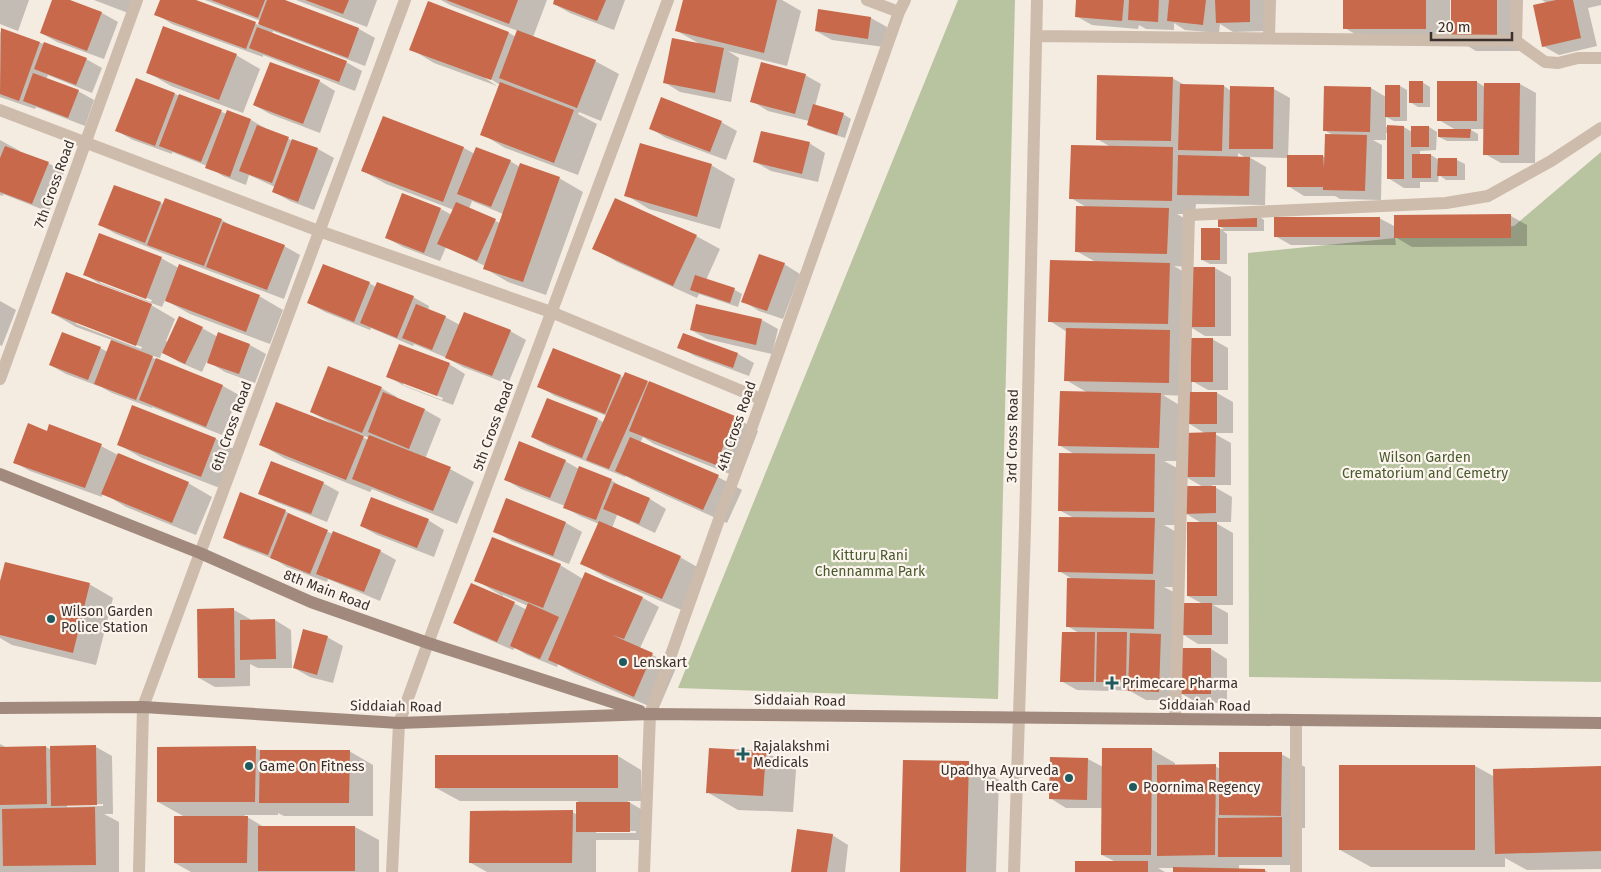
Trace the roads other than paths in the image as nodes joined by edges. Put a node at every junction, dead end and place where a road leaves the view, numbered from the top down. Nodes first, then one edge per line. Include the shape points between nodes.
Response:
1 (137, 0) edge
2 (405, 0) edge
3 (668, 0) edge
4 (867, 0) edge
5 (905, 0) edge
6 (1037, 0) edge
7 (1270, 0) edge
8 (1517, 0) edge
9 (899, 12) junction
10 (1037, 36) junction
11 (1268, 38) junction
12 (1516, 41) junction
13 (1601, 58) edge
14 (0, 110) edge
15 (1601, 128) edge
16 (86, 142) junction
17 (319, 231) junction
18 (551, 312) junction
19 (0, 379) edge
20 (761, 399) junction
21 (0, 474) edge
22 (200, 553) junction
23 (428, 643) junction
24 (143, 707) junction
25 (0, 708) edge
26 (650, 714) junction
27 (1020, 718) junction
28 (1175, 719) junction
29 (1296, 720) junction
30 (400, 723) junction
31 (1601, 723) edge
32 (139, 872) edge
33 (392, 872) edge
34 (644, 872) edge
35 (1014, 872) edge
36 (1296, 872) edge

1 - 16 street, 7th Cross Road
2 - 17 street, 6th Cross Road
3 - 18 street, 5th Cross Road
4 - 9 street
5 - 9 street, 4th Cross Road
6 - 10 street, 3rd Cross Road
7 - 11 street
8 - 12 street
9 - 20 street, 4th Cross Road
10 - 11 street
10 - 27 street, 3rd Cross Road
11 - 12 street
12 - 13 street via 1545,62
14 - 16 street
15 - 28 street via 1488,196 1446,203 1189,215
16 - 17 street
16 - 19 street, 7th Cross Road
17 - 18 street
17 - 22 street, 6th Cross Road
18 - 20 street
18 - 23 street, 5th Cross Road
20 - 26 street, 4th Cross Road
21 - 22 main road, 8th Main Road
22 - 23 main road, 8th Main Road via 311,602
22 - 24 street, 6th Cross Road
23 - 26 main road, 8th Main Road
23 - 30 street, 5th Cross Road
24 - 25 main road, Siddaiah Road
24 - 30 main road, Siddaiah Road
24 - 32 street, 6th Cross Road
26 - 27 main road, Siddaiah Road
26 - 30 main road, Siddaiah Road
26 - 34 street, 4th Cross Road
27 - 28 main road, Siddaiah Road
27 - 35 street, 3rd Cross Road
28 - 29 main road, Siddaiah Road
29 - 31 main road, Siddaiah Road
29 - 36 street
30 - 33 street, 5th Cross Road

